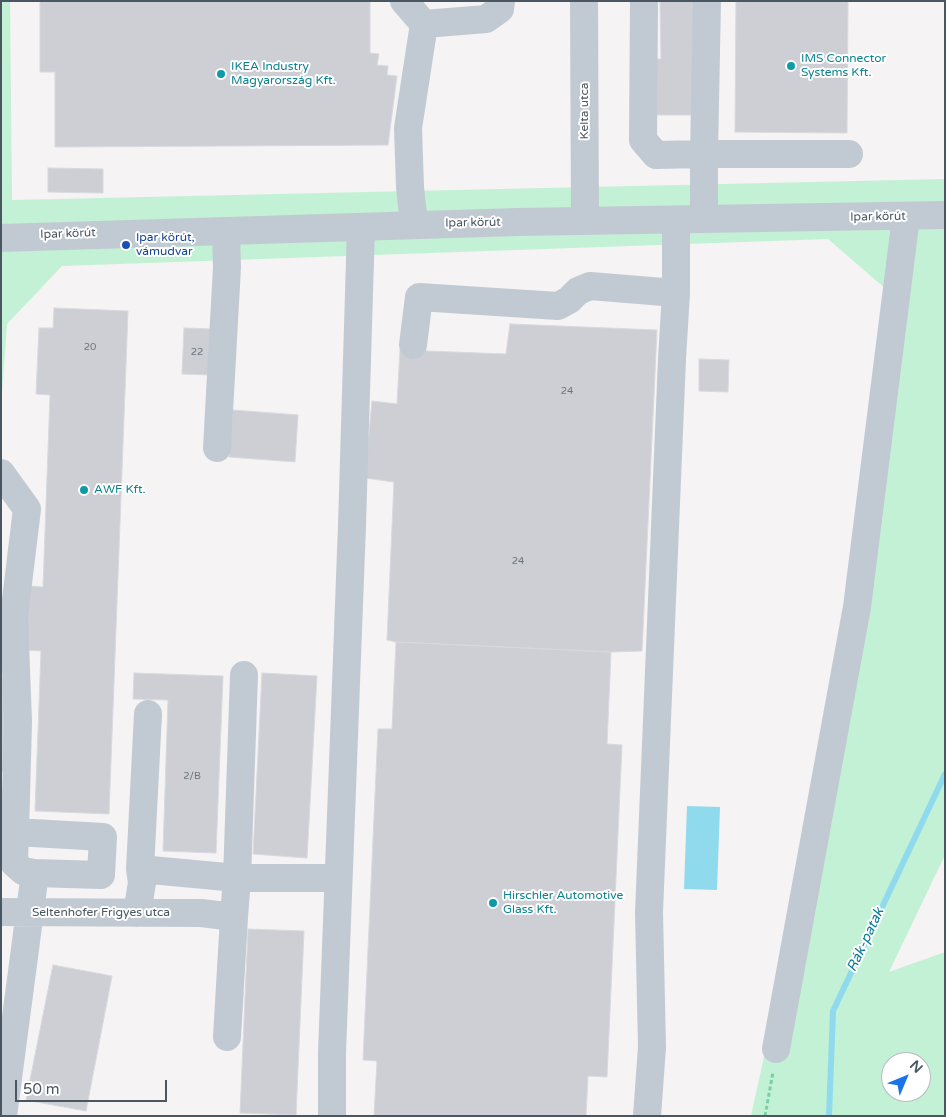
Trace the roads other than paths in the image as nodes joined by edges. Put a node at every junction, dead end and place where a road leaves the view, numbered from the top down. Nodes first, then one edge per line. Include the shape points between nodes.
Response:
1 (404, 1) edge
2 (501, 1) edge
3 (584, 1) edge
4 (644, 1) edge
5 (707, 1) edge
6 (424, 24) junction
7 (704, 154) junction
8 (849, 154) dead end
9 (945, 215) edge
10 (906, 217) junction
11 (704, 218) junction
12 (676, 220) junction
13 (585, 221) junction
14 (414, 224) junction
15 (361, 227) junction
16 (226, 231) junction
17 (1, 238) edge
18 (676, 293) junction
19 (414, 345) dead end
20 (217, 448) dead end
21 (1, 472) edge
22 (244, 675) dead end
23 (148, 714) dead end
24 (15, 832) junction
25 (140, 869) junction
26 (36, 873) junction
27 (237, 878) junction
28 (338, 878) junction
29 (1, 912) edge
30 (31, 912) junction
31 (137, 913) junction
32 (234, 917) junction
33 (227, 1037) dead end
34 (776, 1049) road end
35 (3, 1116) edge
36 (332, 1116) edge
37 (648, 1116) edge

1 - 6 street
2 - 6 street via 500,9 486,19
3 - 13 street, Kelta utca
4 - 7 street via 643,140 656,155
5 - 7 street
6 - 14 street via 408,128
7 - 8 street
7 - 11 street
9 - 10 street, Ipar körút
10 - 11 street, Ipar körút
10 - 34 street via 857,607
11 - 12 street, Ipar körút
12 - 13 street, Ipar körút
12 - 18 street
13 - 14 street, Ipar körút
14 - 15 street, Ipar körút
15 - 16 street, Ipar körút
15 - 28 street
16 - 17 street, Ipar körút
16 - 20 street
18 - 19 street via 590,286 558,306 419,297
18 - 37 street via 649,912 652,1047
21 - 24 street via 27,509 14,616 18,722
22 - 27 street
23 - 25 street
24 - 26 street via 14,863 23,871
24 - 26 street via 103,837 100,875
25 - 27 street
25 - 31 street via 142,883
26 - 30 street
27 - 28 street
27 - 32 street
28 - 36 street
29 - 30 street, Seltenhofer Frigyes utca
30 - 31 street, Seltenhofer Frigyes utca
30 - 35 street
31 - 32 street, Seltenhofer Frigyes utca via 201,913
32 - 33 street

